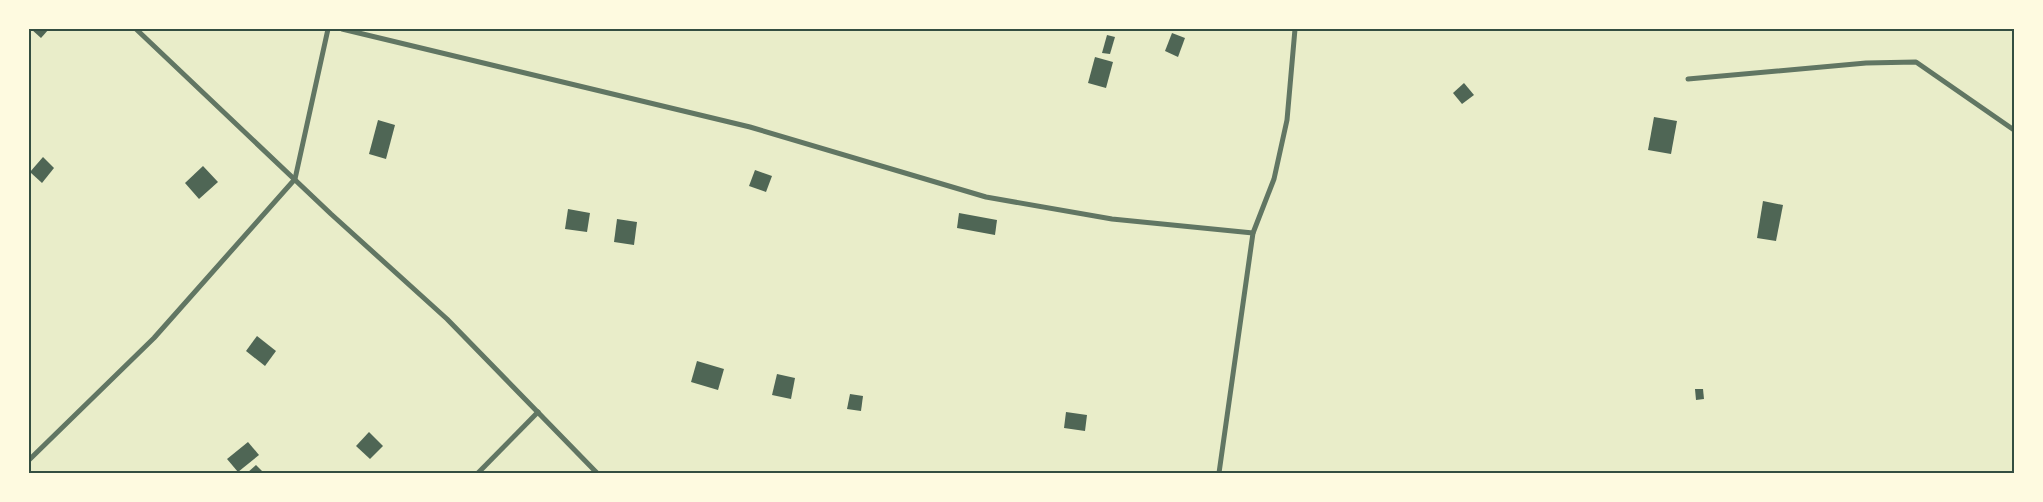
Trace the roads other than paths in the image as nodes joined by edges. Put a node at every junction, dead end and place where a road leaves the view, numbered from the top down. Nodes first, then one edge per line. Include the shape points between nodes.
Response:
1 (136, 29) edge
2 (328, 29) edge
3 (342, 29) edge
4 (1296, 29) edge
5 (1688, 80) dead end
6 (2014, 130) edge
7 (294, 179) junction
8 (1253, 233) junction
9 (538, 412) junction
10 (29, 460) edge
11 (478, 473) edge
12 (597, 473) edge
13 (1219, 473) edge

1 - 7 street
2 - 7 street
3 - 8 street via 750,127 986,197 1112,219
4 - 8 street via 1287,120 1274,179
5 - 6 street via 1866,63 1916,62
7 - 9 street via 447,319
7 - 10 street via 154,338
8 - 13 street
9 - 11 street
9 - 12 street

